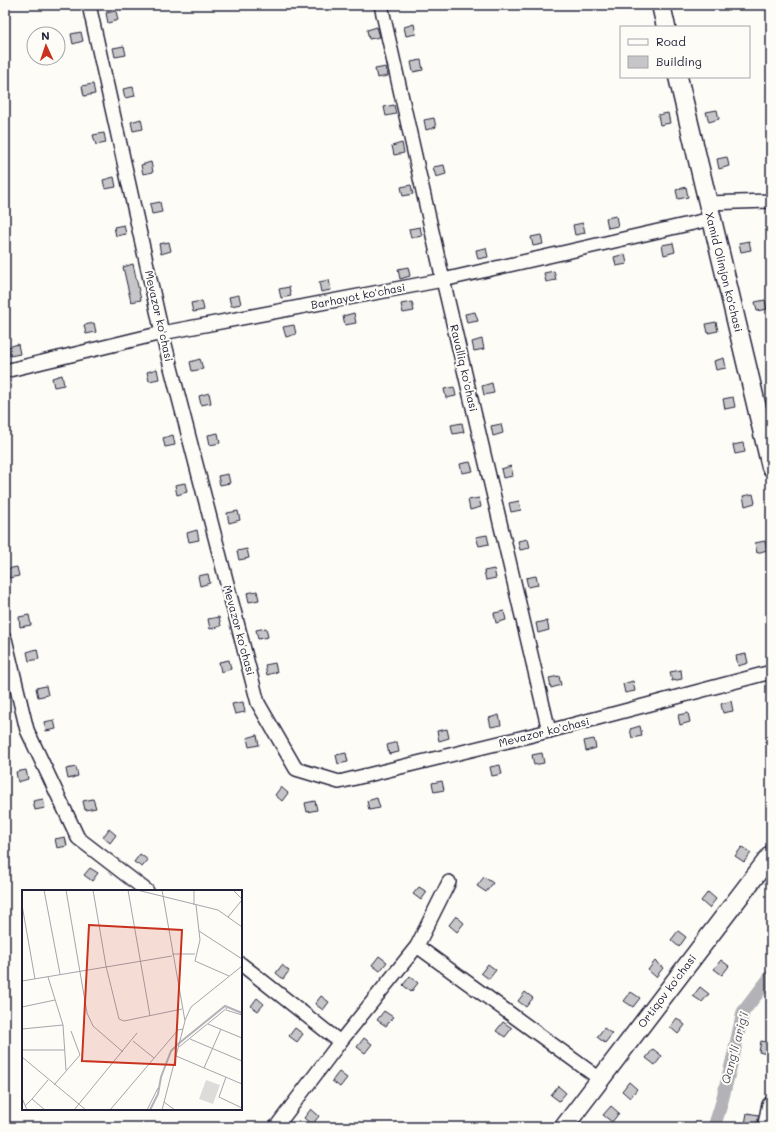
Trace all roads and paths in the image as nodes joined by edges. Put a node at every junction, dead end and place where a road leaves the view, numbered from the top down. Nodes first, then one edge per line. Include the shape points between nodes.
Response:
1 (89, 5) edge
2 (381, 5) edge
3 (661, 5) edge
4 (666, 26) edge
5 (678, 78) edge
6 (771, 201) edge
7 (709, 211) junction
8 (443, 280) junction
9 (162, 333) junction
10 (5, 371) edge
11 (771, 467) edge
12 (5, 640) edge
13 (771, 672) edge
14 (549, 731) junction
15 (771, 855) edge
16 (449, 882) dead end
17 (146, 890) edge
18 (417, 946) junction
19 (242, 965) edge
20 (340, 1042) junction
21 (600, 1079) junction
22 (771, 1106) edge
23 (276, 1127) edge
24 (564, 1127) edge
25 (767, 1127) edge

1 - 9 street, Mevazor ko'chasi
2 - 8 street, Ravalliq ko'chasi
3 - 4 main road
5 - 7 main road, Xamid Olimjon ko'chasi
6 - 7 street, Barhayot ko'chasi
7 - 8 street, Barhayot ko'chasi
7 - 11 main road, Xamid Olimjon ko'chasi
8 - 9 street, Barhayot ko'chasi
8 - 14 street, Ravalliq ko'chasi
9 - 10 street, Barhayot ko'chasi
9 - 14 street, Mevazor ko'chasi via 258,703 296,769 339,782
12 - 17 street via 27,730 78,838
13 - 14 street, Mevazor ko'chasi
15 - 21 main road, Ortiqov ko'chasi
16 - 18 street
18 - 20 street
18 - 21 street
19 - 20 street
20 - 23 street
21 - 24 main road, Ortiqov ko'chasi
22 - 25 main road

